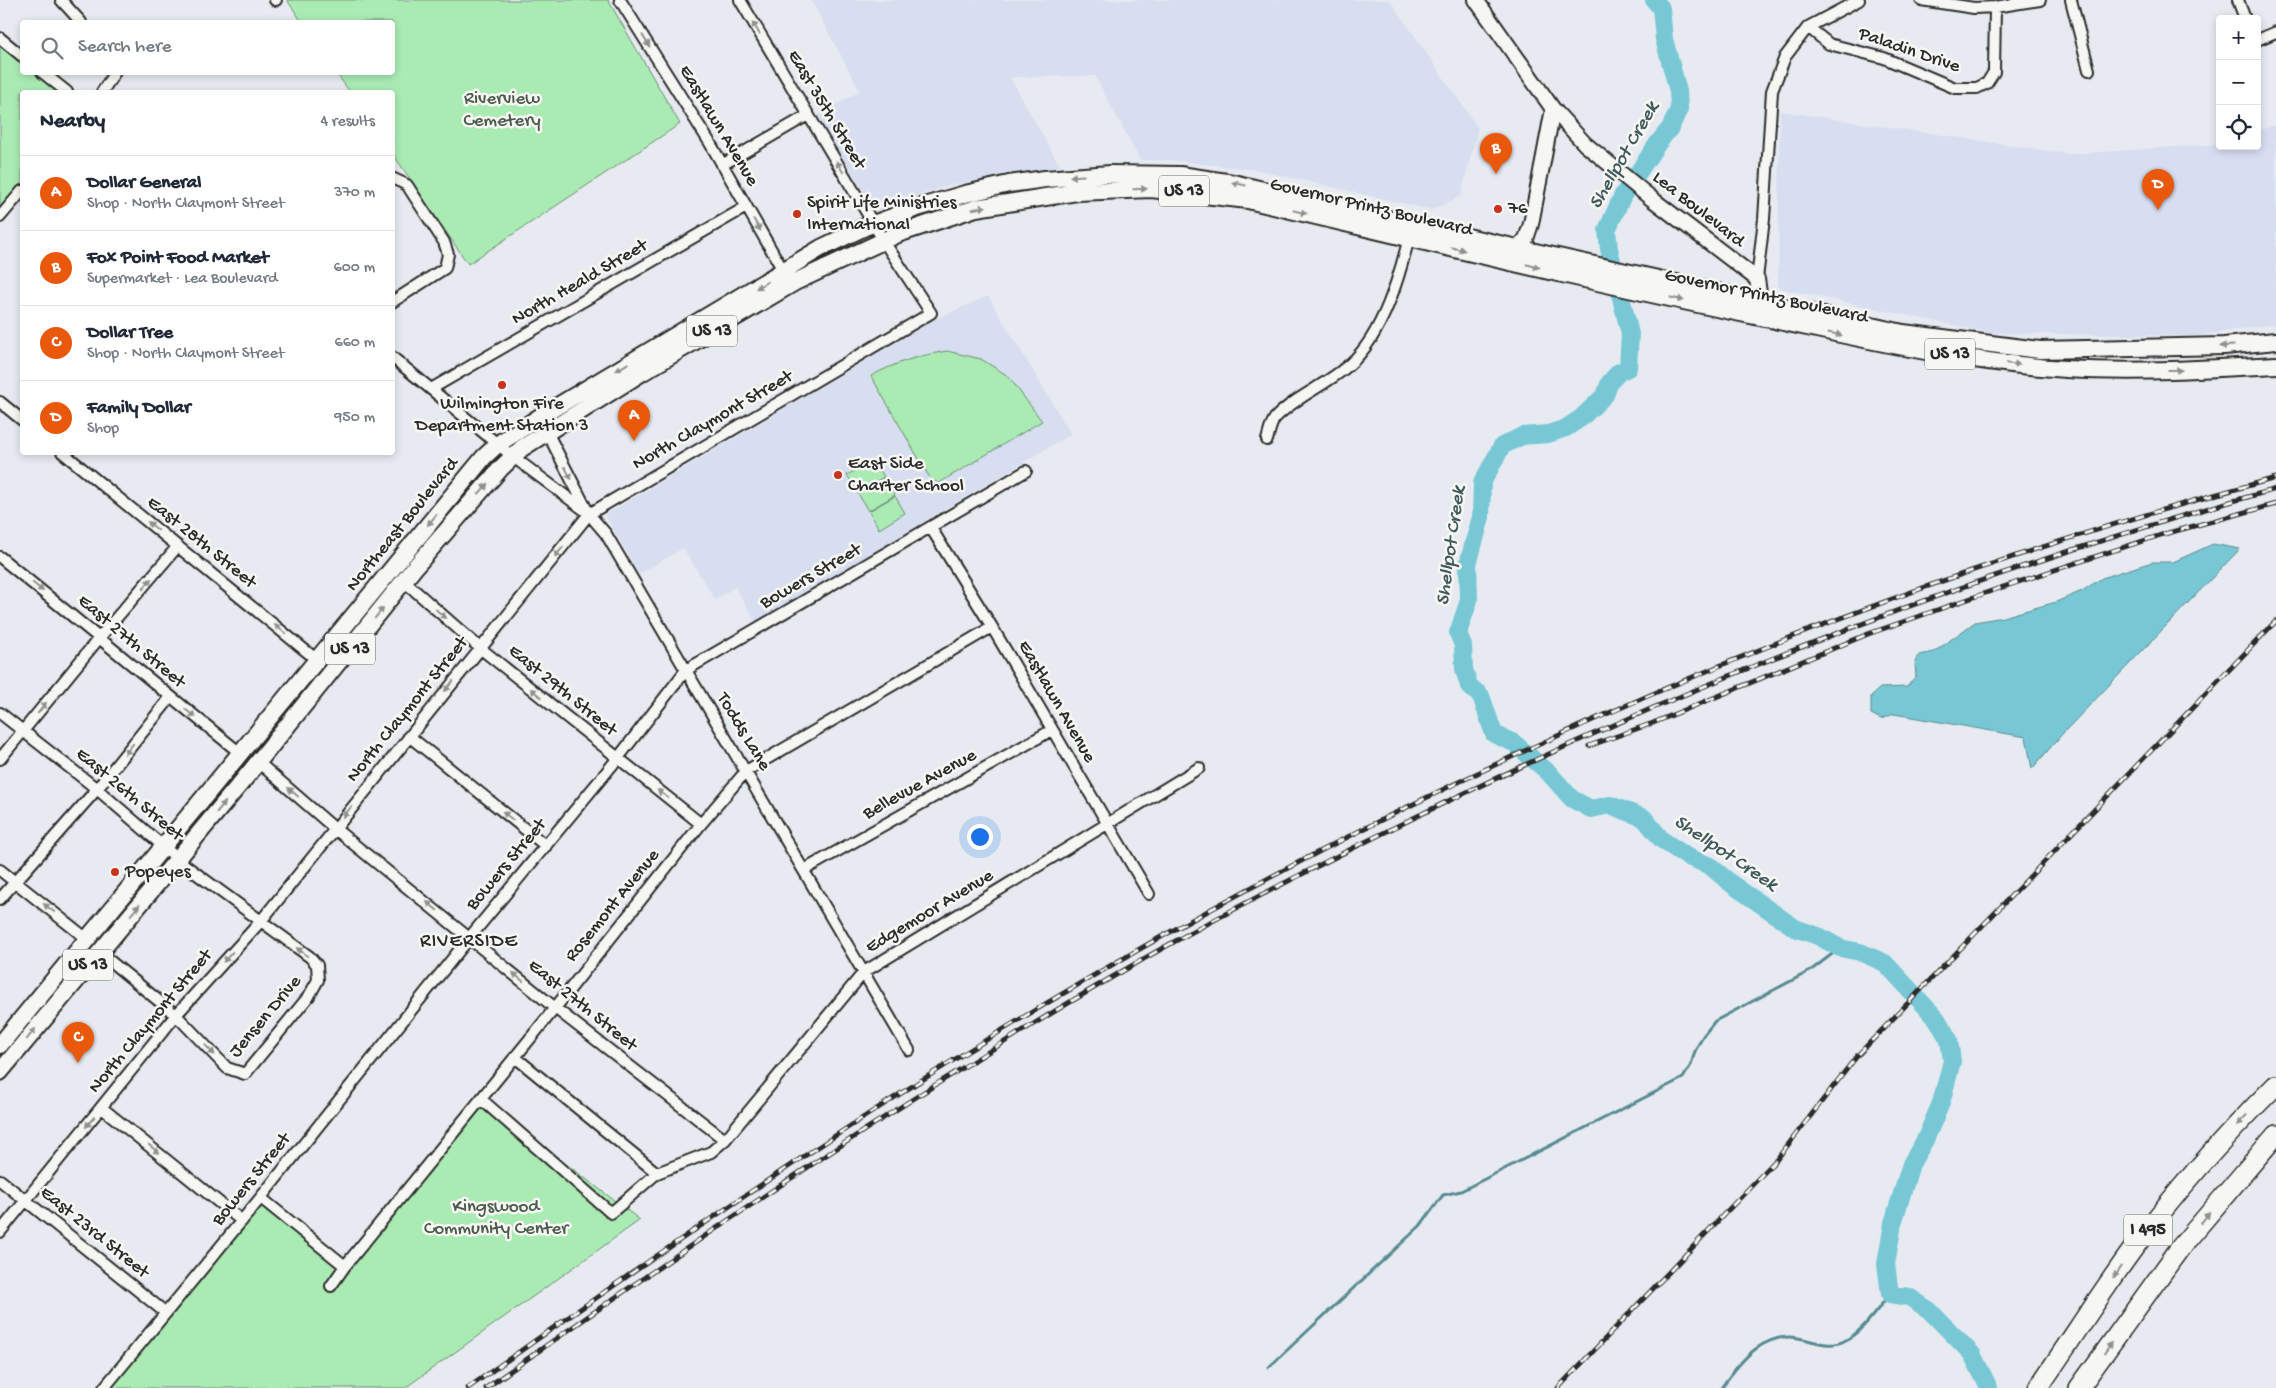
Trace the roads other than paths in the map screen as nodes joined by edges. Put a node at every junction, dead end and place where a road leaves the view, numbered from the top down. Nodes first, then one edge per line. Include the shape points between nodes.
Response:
1 (61, 0) edge
2 (620, 0) edge
3 (740, 0) edge
4 (1476, 0) edge
5 (1859, 0) edge
6 (1921, 0) edge
7 (2040, 0) edge
8 (2071, 0) edge
9 (2238, 0) edge
10 (1995, 8) junction
11 (2244, 15) edge
12 (79, 20) edge
13 (1808, 27) junction
14 (2276, 32) edge
15 (0, 38) edge
16 (2261, 38) edge
17 (20, 54) edge
18 (2089, 70) dead end
19 (46, 75) edge
20 (114, 75) edge
21 (64, 90) edge
22 (104, 90) edge
23 (1553, 109) junction
24 (808, 115) junction
25 (722, 165) junction
26 (395, 179) edge
27 (20, 193) edge
28 (746, 208) junction
29 (0, 217) edge
30 (874, 224) junction
31 (1411, 231) junction
32 (883, 240) junction
33 (1518, 248) junction
34 (1486, 256) junction
35 (1606, 275) junction
36 (789, 276) junction
37 (1757, 279) junction
38 (1628, 280) junction
39 (395, 300) edge
40 (1757, 301) junction
41 (931, 313) joint
42 (2276, 341) edge
43 (1878, 342) junction
44 (1993, 344) junction
45 (395, 359) edge
46 (2276, 365) edge
47 (431, 389) junction
48 (0, 402) edge
49 (20, 418) edge
50 (548, 432) junction
51 (1267, 440) dead end
52 (498, 444) junction
53 (66, 455) edge
54 (512, 456) junction
55 (1026, 471) dead end
56 (589, 514) junction
57 (931, 528) junction
58 (178, 546) junction
59 (0, 557) edge
60 (405, 582) junction
61 (992, 627) junction
62 (100, 637) junction
63 (480, 648) junction
64 (317, 660) junction
65 (686, 670) junction
66 (170, 698) junction
67 (0, 713) edge
68 (1052, 730) junction
69 (24, 731) junction
70 (409, 736) junction
71 (269, 747) junction
72 (240, 753) junction
73 (618, 758) junction
74 (0, 759) edge
75 (258, 762) junction
76 (1200, 768) dead end
77 (746, 771) junction
78 (97, 790) junction
79 (701, 824) junction
80 (1108, 825) junction
81 (334, 828) junction
82 (164, 846) junction
83 (546, 846) junction
84 (178, 859) junction
85 (0, 870) edge
86 (804, 870) junction
87 (14, 882) junction
88 (1149, 894) dead end
89 (0, 899) edge
90 (261, 921) junction
91 (470, 937) junction
92 (87, 939) junction
93 (99, 952) junction
94 (864, 972) junction
95 (556, 1008) junction
96 (176, 1015) junction
97 (3, 1035) edge
98 (909, 1050) dead end
99 (516, 1057) junction
100 (0, 1072) edge
101 (2276, 1085) edge
102 (481, 1099) junction
103 (102, 1108) junction
104 (2276, 1135) edge
105 (725, 1140) junction
106 (657, 1173) junction
107 (0, 1180) edge
108 (261, 1198) junction
109 (24, 1200) junction
110 (242, 1220) junction
111 (0, 1232) edge
112 (345, 1266) junction
113 (331, 1286) dead end
114 (166, 1313) junction
115 (104, 1388) edge
116 (2038, 1388) edge
117 (2079, 1388) edge

1 - 12 street
2 -> 25 street, Eastlawn Avenue
24 -> 3 street, East 35th Street
4 - 23 street, Lea Boulevard
5 - 13 street, Paladin Drive
6 - 10 street
7 - 10 street
8 - 18 street
9 - 11 street
10 - 13 street, Paladin Drive via 1994,72 1987,83 1977,88 1955,88 1884,58 1829,44
13 - 37 street, Paladin Drive via 1785,57 1772,91
14 - 16 street
15 - 17 street
19 - 21 street
20 - 22 street
23 - 33 street via 1531,224 1526,239
23 - 37 street, Lea Boulevard via 1584,144
24 - 25 street
30 -> 24 street, East 35th Street
25 - 28 street, Eastlawn Avenue
26 - 39 street via 407,185 444,242 448,254 445,268
27 - 29 street
28 -> 36 street, Eastlawn Avenue
28 - 47 street, North Heald Street
31 -> 30 main road, US 13 via 1233,183 1180,175 1126,173 1009,184 949,198
30 - 32 street, East 35th Street
30 - 36 main road via 865,238
32 -> 31 main road, Governor Printz Boulevard / US 13 via 964,212 1020,200 1077,192 1151,188 1248,200
31 - 33 main road, Governor Printz Boulevard / US 13 via 1440,231
31 -> 34 main road, Governor Printz Boulevard / US 13
31 - 51 street via 1397,282 1380,322 1366,344 1350,364 1274,419
32 - 36 main road, Governor Printz Boulevard / US 13
32 - 41 street, East 35th Street
33 - 34 main road
33 - 35 main road, Governor Printz Boulevard / US 13
34 -> 35 main road, Governor Printz Boulevard / US 13
35 - 38 main road, Governor Printz Boulevard / US 13
36 - 50 main road, Governor Printz Boulevard / US 13
36 -> 52 main road, Northeast Boulevard / US 13 via 546,413
37 - 40 street
38 - 40 main road, Governor Printz Boulevard / US 13
38 -> 43 main road, Governor Printz Boulevard / US 13 via 1835,334
40 - 44 main road, Governor Printz Boulevard / US 13 via 1903,332
41 - 56 street, North Claymont Street
42 -> 44 main road, Governor Printz Boulevard / US 13 via 2224,346 2040,350
43 - 44 main road via 1887,337 1985,350
43 -> 46 main road, Governor Printz Boulevard / US 13 via 2003,363 2065,369 2191,370
45 - 47 street
47 - 52 street
48 - 49 street
50 - 54 main road, Governor Printz Boulevard / US 13
50 -> 56 street, Todds Lane
52 - 54 street
52 -> 64 main road, Northeast Boulevard / US 13
58 -> 53 street, East 28th Street
54 - 56 street
60 -> 54 main road, Northeast Boulevard / US 13
55 - 57 street, Bowers Street
56 -> 63 street, North Claymont Street
56 - 65 street, Todds Lane via 606,534
57 - 61 street, Eastlawn Avenue
57 - 65 street, Bowers Street
62 -> 58 street
64 -> 58 street, East 28th Street
59 -> 62 street, East 27th Street
60 -> 63 street, East 29th Street
71 -> 60 main road, Northeast Boulevard / US 13
61 - 68 street, Eastlawn Avenue
61 - 77 street, Rosemont Avenue
62 - 66 street, East 27th Street
69 -> 62 street
63 -> 70 street, North Claymont Street
73 -> 63 street, East 29th Street
64 - 71 main road via 320,664 318,674 280,720
64 - 72 main road, Northeast Boulevard / US 13
65 - 73 street, Bowers Street
65 - 77 street, Todds Lane
66 -> 72 street, East 27th Street
66 -> 78 street
67 - 69 street, East 26th Street
68 - 80 street, Eastlawn Avenue
68 - 86 street, Bellevue Avenue
69 - 74 street
69 - 78 street, East 26th Street
70 -> 81 street, North Claymont Street
83 -> 70 street
71 - 75 main road, Northeast Boulevard / US 13
72 - 82 main road, Northeast Boulevard / US 13
79 -> 73 street, East 29th Street
73 - 83 street, Bowers Street
81 -> 75 street, East 27th Street
84 -> 75 main road, Northeast Boulevard / US 13
76 - 80 street, Edgemoor Avenue
77 - 79 street, Rosemont Avenue
77 - 86 street, Todds Lane
78 - 82 street, East 26th Street
78 - 87 street
79 - 95 street, Rosemont Avenue
80 - 88 street, Eastlawn Avenue
80 - 94 street, Edgemoor Avenue
81 - 90 street, North Claymont Street
91 -> 81 street, East 27th Street
82 - 84 street, East 26th Street
82 - 92 main road, Northeast Boulevard / US 13
83 - 91 street, Bowers Street
84 - 90 street, East 26th Street
93 -> 84 main road, Northeast Boulevard / US 13
85 - 87 street
86 - 94 street, Todds Lane
87 - 89 street
92 -> 87 street
90 -> 96 street, North Claymont Street
96 -> 90 street, Jensen Drive via 227,1068 245,1074 309,996 318,980 317,965 310,957
95 -> 91 street, East 27th Street
91 - 108 street, Bowers Street
92 - 97 main road, Northeast Boulevard / US 13
93 - 96 street
100 -> 93 main road, Northeast Boulevard / US 13
94 - 98 street, Todds Lane
94 - 105 street, Edgemoor Avenue
95 - 99 street, Rosemont Avenue
95 - 105 street, East 27th Street
96 - 103 street, North Claymont Street
99 - 102 street, Rosemont Avenue
99 - 106 street
101 -> 116 highway, I 495 via 2175,1195 2132,1250
102 - 106 street via 611,1214
102 - 112 street, Rosemont Avenue
103 -> 109 street, North Claymont Street
103 -> 110 street
117 -> 104 highway, I 495 via 2180,1248
105 - 106 street, Edgemoor Avenue via 711,1152
107 - 109 street, East 23rd Street
108 - 110 street, Bowers Street
108 - 112 street
109 - 111 street, North Claymont Street
109 - 114 street, East 23rd Street
110 - 114 street, Bowers Street
112 - 113 street, Rosemont Avenue
114 - 115 street, Bowers Street

